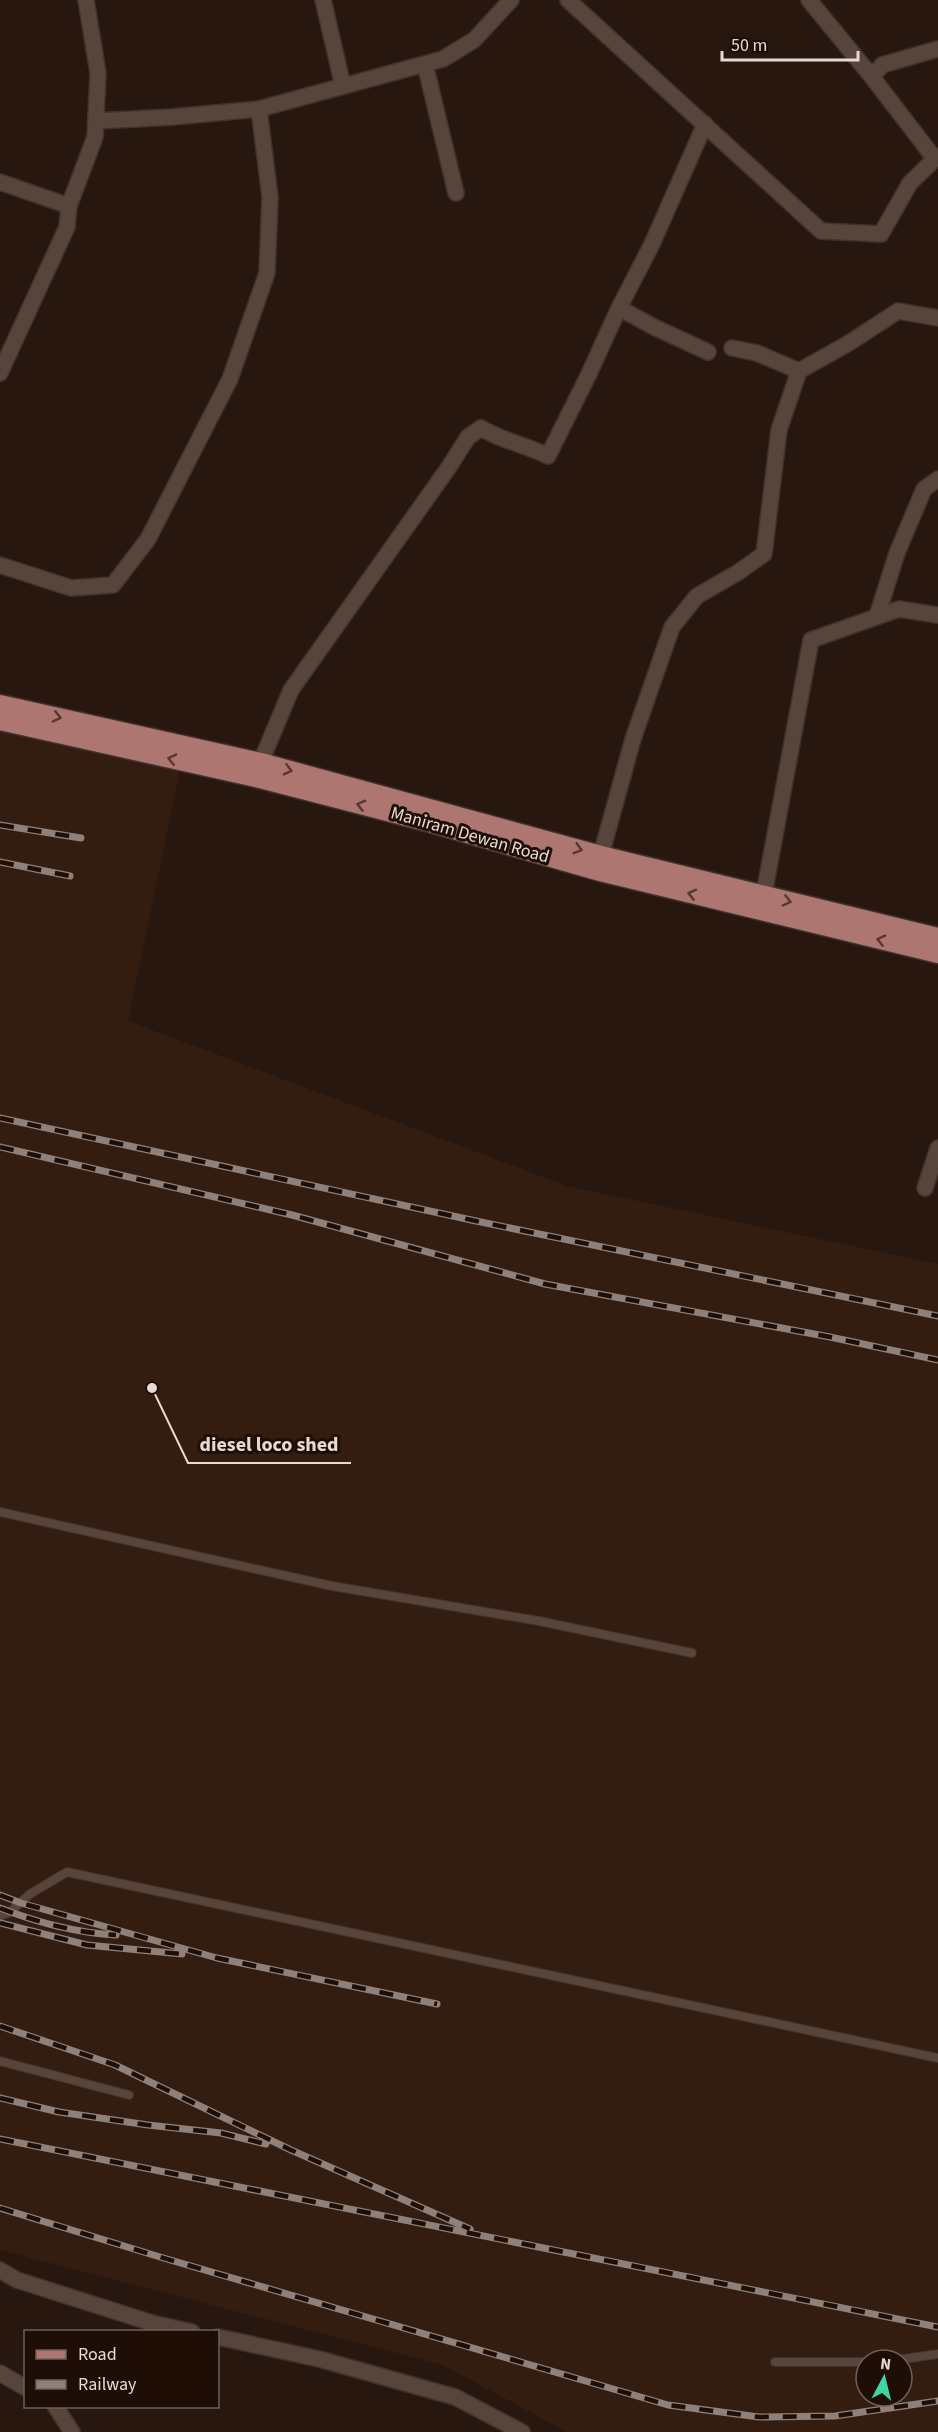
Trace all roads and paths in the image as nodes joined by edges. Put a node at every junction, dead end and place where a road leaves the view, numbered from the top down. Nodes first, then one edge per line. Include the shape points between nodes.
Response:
1 (86, 0) edge
2 (323, 0) edge
3 (512, 0) edge
4 (568, 0) edge
5 (809, 0) edge
6 (938, 49) edge
7 (425, 64) junction
8 (872, 77) junction
9 (343, 86) junction
10 (259, 109) junction
11 (96, 121) junction
12 (705, 124) junction
13 (936, 158) edge
14 (0, 182) edge
15 (456, 193) dead end
16 (69, 206) junction
17 (619, 308) junction
18 (938, 318) edge
19 (732, 348) dead end
20 (708, 352) dead end
21 (799, 371) junction
22 (0, 373) edge
23 (938, 479) edge
24 (0, 565) edge
25 (938, 615) edge
26 (877, 616) junction
27 (0, 704) edge
28 (0, 721) edge
29 (257, 770) junction
30 (391, 805) junction
31 (601, 855) junction
32 (762, 903) junction
33 (938, 937) edge
34 (938, 954) edge
35 (938, 1148) edge
36 (925, 1188) dead end
37 (0, 1512) edge
38 (692, 1653) dead end
39 (0, 1916) edge
40 (938, 2058) edge
41 (0, 2061) edge
42 (129, 2095) dead end
43 (0, 2270) edge
44 (188, 2330) edge
45 (219, 2337) edge
46 (938, 2354) edge
47 (914, 2358) edge
48 (775, 2362) dead end
49 (854, 2362) edge
50 (0, 2373) edge
51 (24, 2387) edge
52 (56, 2408) edge
53 (72, 2432) edge
54 (522, 2432) edge

1 - 11 street via 98,73
2 - 9 street
3 - 7 street via 474,40 443,59
4 - 12 street
5 - 8 street
6 - 8 street via 882,65
7 - 9 street
7 - 15 street
8 - 13 street
9 - 10 street
10 - 11 street
10 - 24 street via 270,197 267,273 230,379 148,539 113,585 71,588
11 - 16 street via 96,137
12 - 13 street via 821,231 881,234 910,183
12 - 17 street
14 - 16 street
16 - 22 street via 67,227
17 - 20 street
17 - 29 street via 548,456 525,444 497,438 481,428 468,437 291,690
18 - 21 street via 898,311
19 - 21 street via 757,353
21 - 31 street via 779,430 764,554 696,596 672,627 633,740
23 - 26 street via 924,489 897,553
25 - 26 street via 899,609
26 - 32 street via 811,640
27 -> 29 main road, Maniram Dewan Road
29 -> 28 main road, Maniram Dewan Road
29 - 30 main road, Maniram Dewan Road
30 -> 31 main road, Maniram Dewan Road
32 -> 30 main road, Maniram Dewan Road via 600,872
31 - 32 main road, Maniram Dewan Road
32 -> 33 main road, Maniram Dewan Road
34 -> 32 main road, Maniram Dewan Road
35 - 36 street
37 - 38 lane via 332,1586 539,1621
39 - 40 lane via 67,1872
41 - 42 lane
43 - 44 street via 17,2280
45 - 54 street via 319,2359 454,2397
46 - 47 lane
48 - 49 lane
50 - 51 street
52 - 53 street

